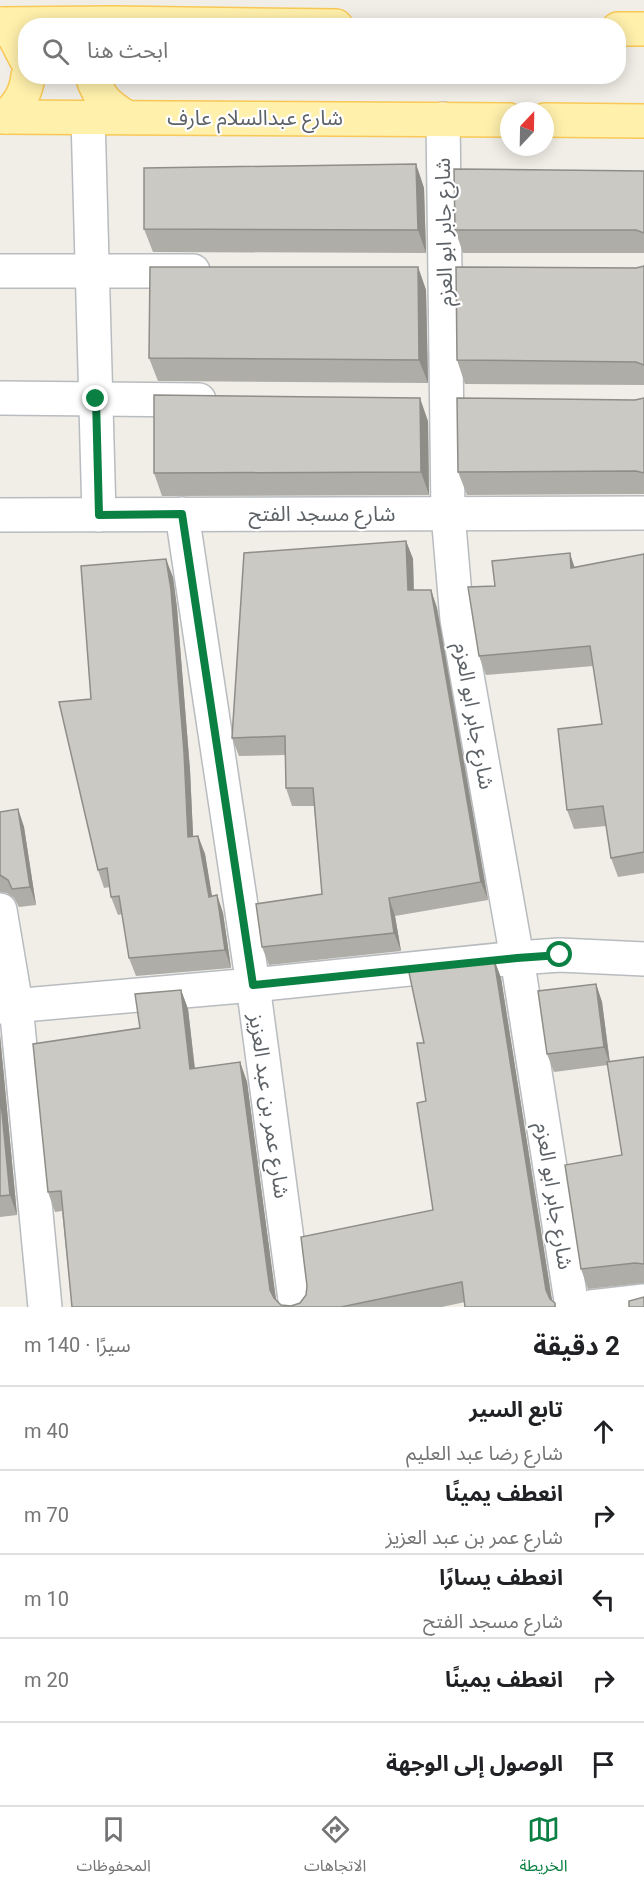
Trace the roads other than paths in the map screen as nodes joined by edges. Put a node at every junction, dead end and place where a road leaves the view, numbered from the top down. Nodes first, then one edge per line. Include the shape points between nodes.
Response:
1 (0, 24) edge
2 (18, 24) edge
3 (626, 29) edge
4 (644, 29) edge
5 (18, 44) edge
6 (27, 84) edge
7 (94, 84) edge
8 (3, 117) edge
9 (88, 117) junction
10 (126, 117) junction
11 (443, 119) junction
12 (500, 120) edge
13 (554, 120) edge
14 (644, 121) edge
15 (0, 271) edge
16 (93, 271) junction
17 (222, 271) edge
18 (433, 271) junction
19 (480, 271) edge
20 (0, 398) edge
21 (96, 399) junction
22 (224, 401) edge
23 (434, 403) junction
24 (481, 403) edge
25 (644, 513) edge
26 (182, 514) junction
27 (448, 514) junction
28 (0, 515) edge
29 (99, 515) junction
30 (0, 910) edge
31 (517, 958) junction
32 (644, 959) edge
33 (253, 985) junction
34 (8, 1006) edge
35 (644, 1301) edge
36 (45, 1307) edge
37 (296, 1307) edge
38 (572, 1307) edge
39 (591, 1307) edge

1 - 2 main road
1 - 5 main road
3 - 4 main road
6 - 8 main road via 19,104
7 - 10 main road via 110,107
8 - 9 main road, شارع عبدالسلام عارف
9 - 10 main road, شارع عبدالسلام عارف
9 - 16 street
10 - 11 main road, شارع عبدالسلام عارف
11 - 12 main road, شارع عبدالسلام عارف
11 - 18 street, شارع جابر ابو العزم
13 - 14 main road
15 - 16 street
16 - 17 street
16 - 21 street
18 - 19 street
18 - 23 street, شارع جابر ابو العزم
20 - 21 street
21 - 22 street
21 - 29 street
23 - 24 street
23 - 27 street, شارع جابر ابو العزم
25 - 27 street, شارع مسجد الفتح
26 - 27 street, شارع مسجد الفتح
26 - 29 street, شارع مسجد الفتح
26 - 33 street, شارع عمر بن عبد العزيز
27 - 31 street, شارع جابر ابو العزم via 457,619
28 - 29 street, شارع مسجد الفتح
30 - 34 street
31 - 32 street via 560,955
31 - 33 street
31 - 38 street, شارع جابر ابو العزم
33 - 34 street
33 - 37 street, شارع عمر بن عبد العزيز
34 - 36 street
35 - 39 street

